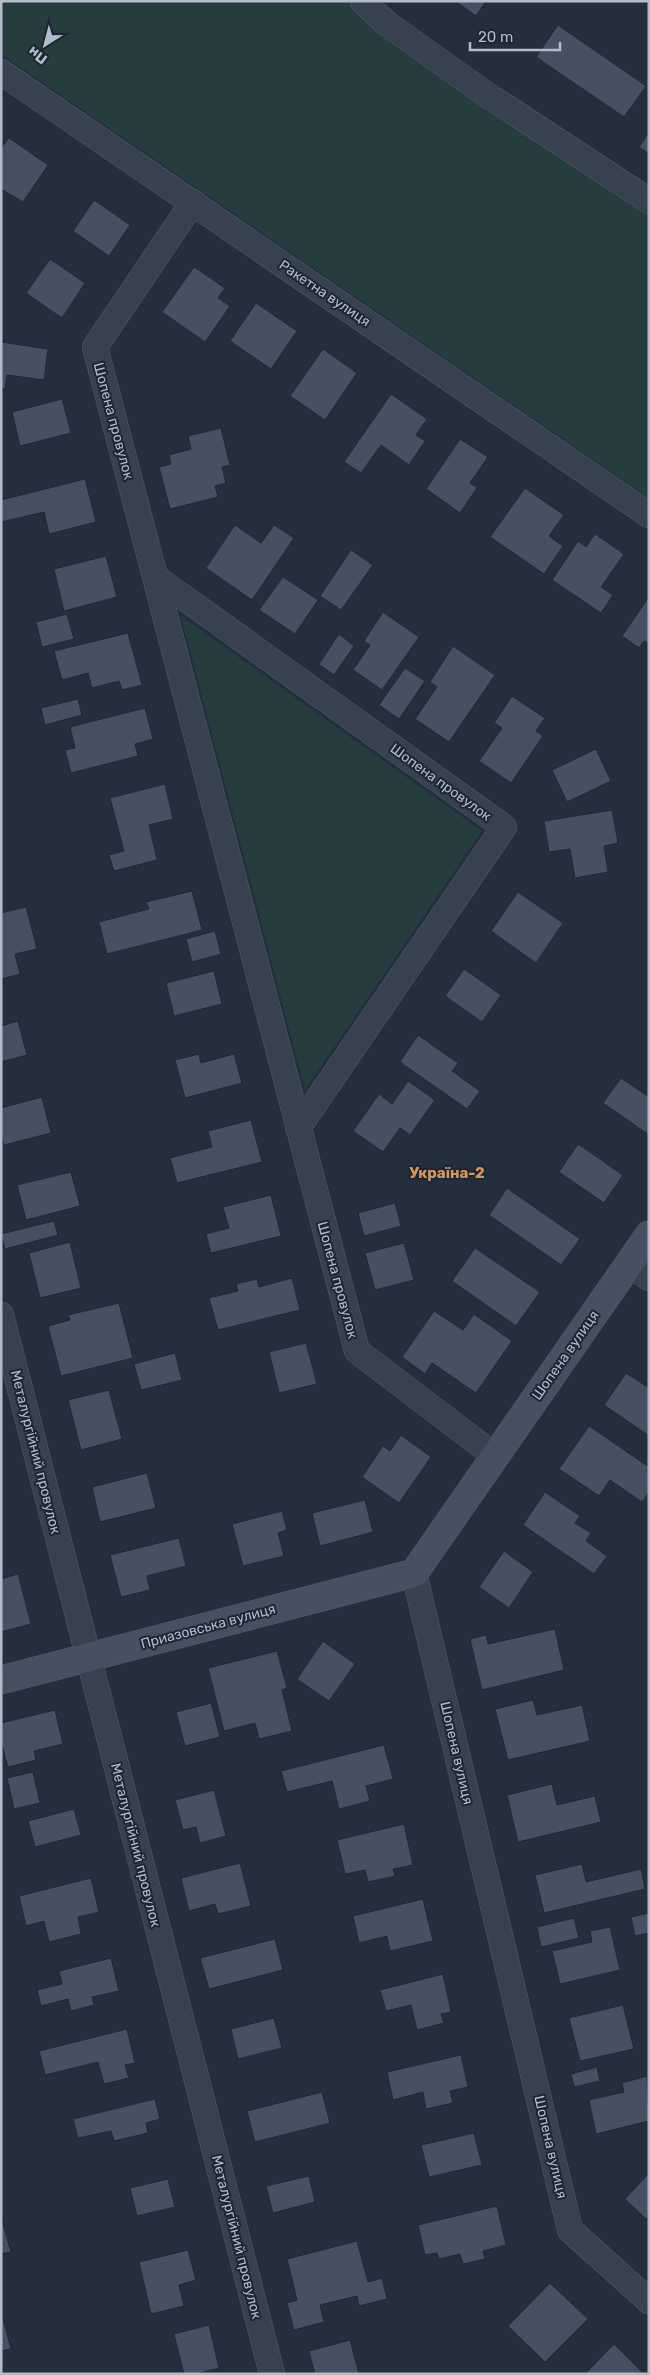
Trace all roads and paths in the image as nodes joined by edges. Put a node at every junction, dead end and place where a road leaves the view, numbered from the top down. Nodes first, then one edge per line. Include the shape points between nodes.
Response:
1 (363, 1) edge
2 (1, 72) edge
3 (649, 201) edge
4 (193, 202) junction
5 (649, 515) edge
6 (155, 577) junction
7 (298, 1128) junction
8 (649, 1235) edge
9 (639, 1271) edge
10 (1, 1315) edge
11 (495, 1456) junction
12 (414, 1573) junction
13 (88, 1657) junction
14 (1, 1680) edge
15 (649, 2301) edge
16 (272, 2374) edge

1 - 3 street via 386,22 480,90
2 - 4 street, Ракетна вулиця
4 - 5 street, Ракетна вулиця
4 - 6 street, Шопена провулок via 95,347
6 - 7 street, Шопена провулок
6 - 7 street, Шопена провулок via 504,827
7 - 11 street, Шопена провулок via 357,1351
8 - 9 street, Шопена вулиця
9 - 11 street, Шопена вулиця
10 - 13 street, Металургійний провулок
11 - 12 street, Шопена вулиця
12 - 13 street, Приазовська вулиця
12 - 15 street, Шопена вулиця via 570,2230
13 - 14 street, Приазовська вулиця
13 - 16 street, Металургійний провулок

